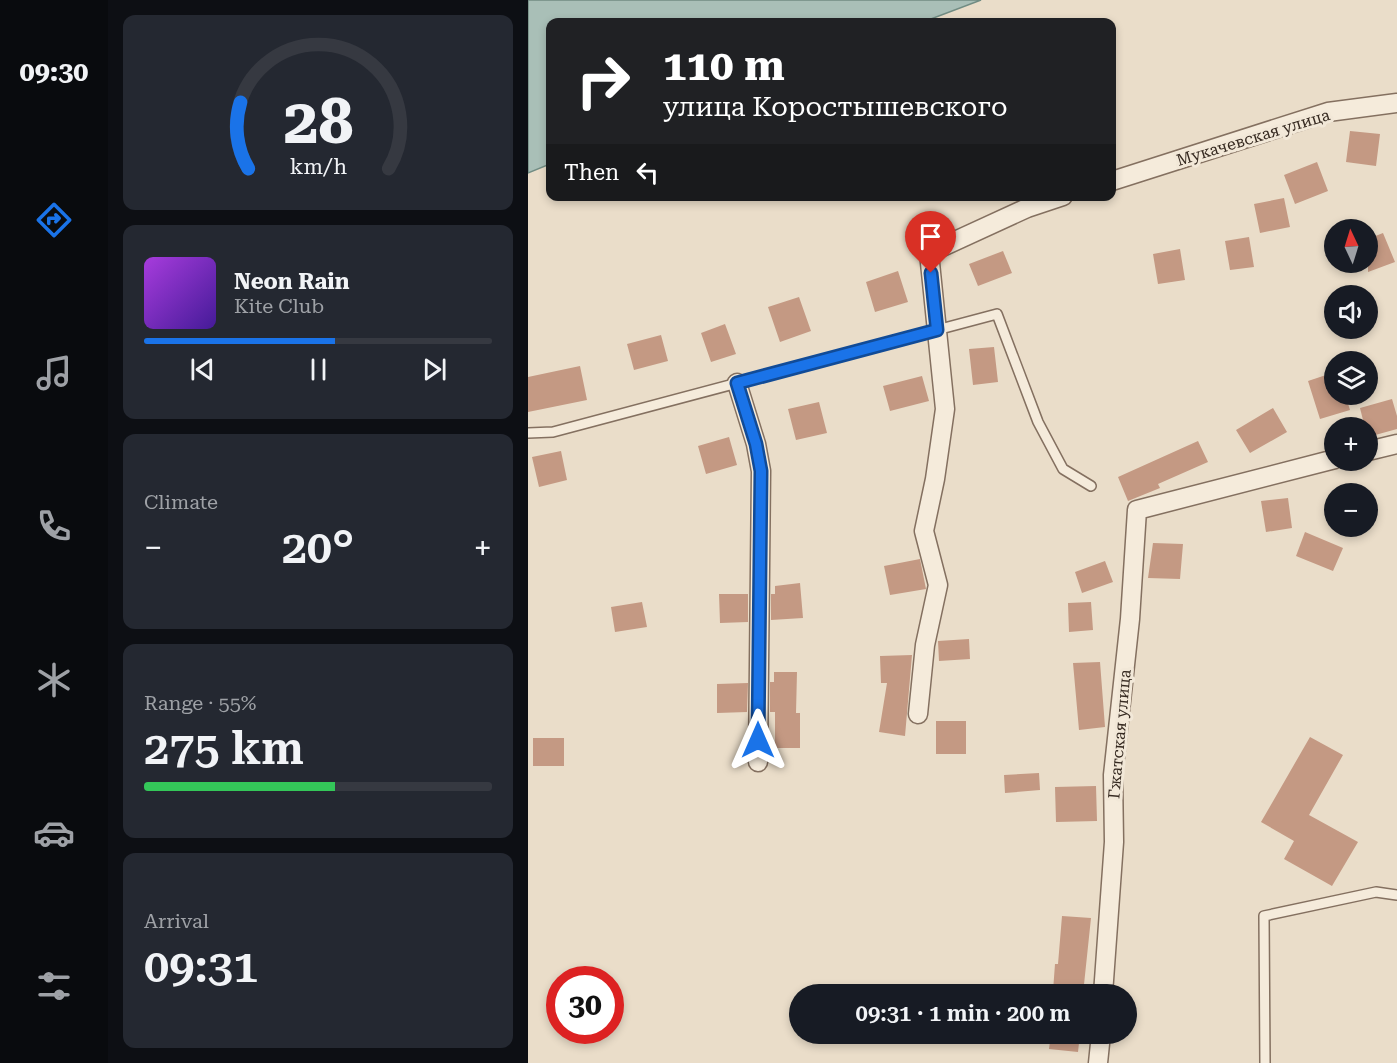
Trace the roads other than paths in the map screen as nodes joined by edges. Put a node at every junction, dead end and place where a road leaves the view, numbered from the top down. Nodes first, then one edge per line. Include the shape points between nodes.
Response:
1 (1397, 103) edge
2 (1116, 180) edge
3 (1048, 201) edge
4 (937, 330) junction
5 (737, 383) junction
6 (528, 432) edge
7 (1397, 444) edge
8 (1378, 449) edge
9 (1324, 462) edge
10 (1091, 486) dead end
11 (918, 714) dead end
12 (758, 762) dead end
13 (1397, 895) edge
14 (1104, 984) edge
15 (1100, 1044) edge
16 (1098, 1063) edge
17 (1265, 1063) edge

1 - 2 street, Мукачевская улица via 1328,112
3 - 4 street via 929,253
4 - 5 lane
4 - 10 lane via 997,314 1038,422 1063,469
4 - 11 street via 945,409 924,531 938,585 925,645
5 - 6 lane via 553,432
5 - 12 street via 761,471
7 - 8 street
9 - 14 street, Гжатская улица via 1137,510 1113,775 1114,842
13 - 17 lane via 1376,892 1264,916
15 - 16 street

